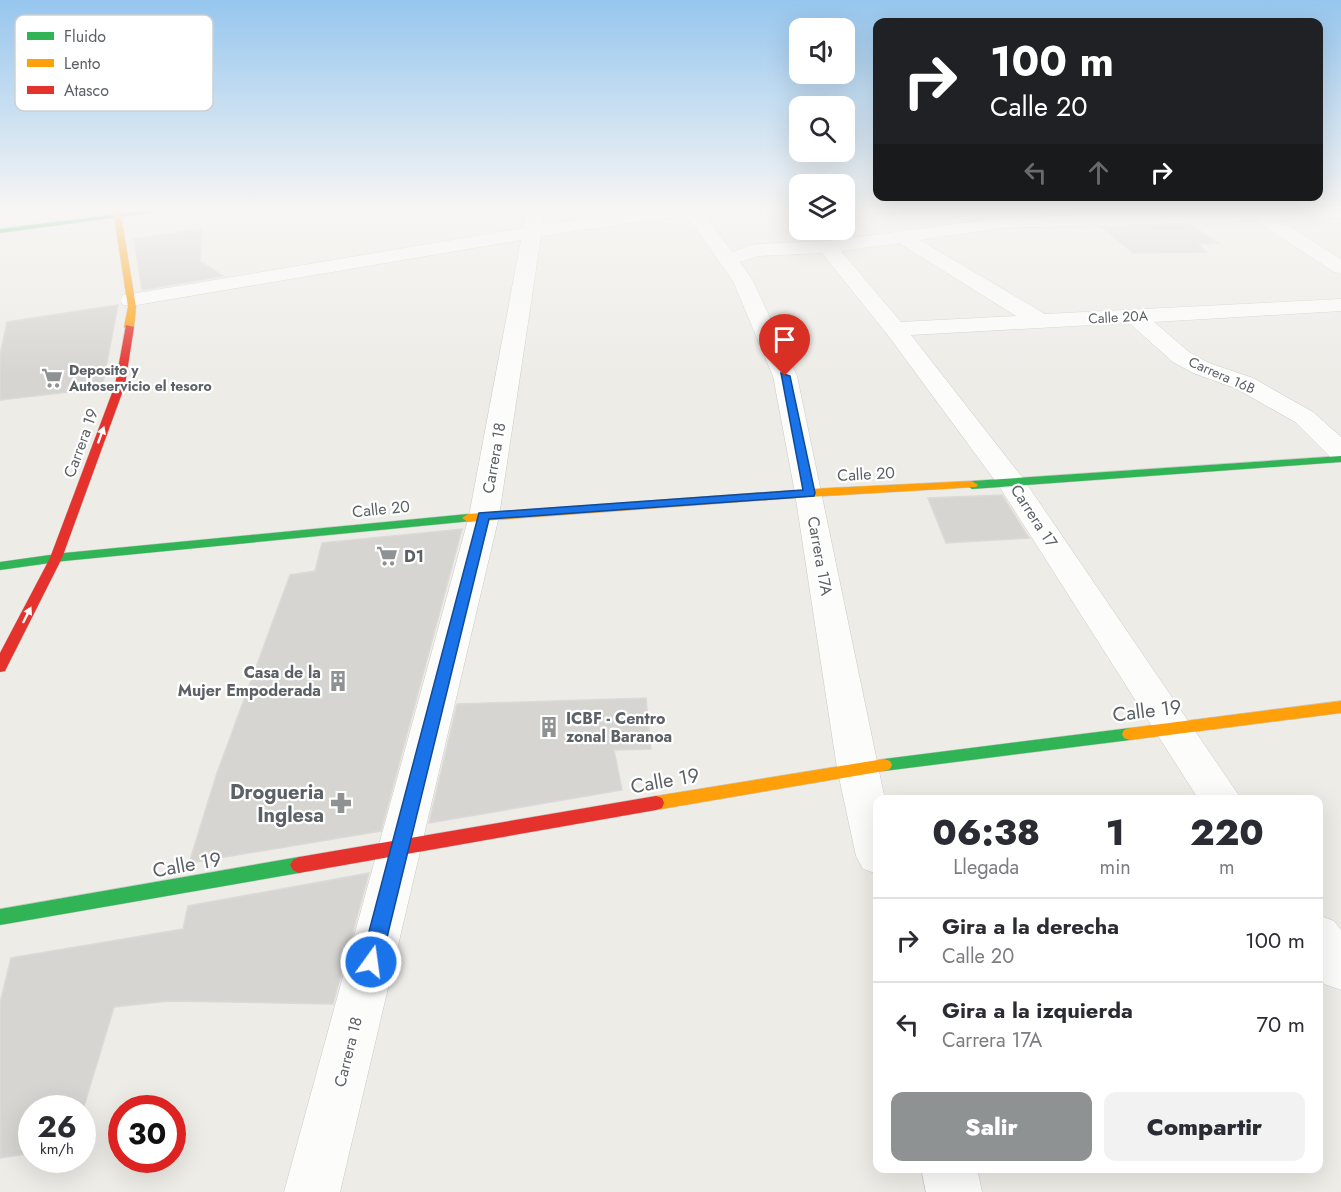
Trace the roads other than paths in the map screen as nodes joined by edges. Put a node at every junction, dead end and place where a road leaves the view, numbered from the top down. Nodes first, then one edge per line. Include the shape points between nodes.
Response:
1 (125, 265) edge
2 (310, 265) edge
3 (527, 265) edge
4 (731, 265) edge
5 (854, 265) edge
6 (948, 265) edge
7 (131, 300) junction
8 (1341, 305) edge
9 (1134, 316) junction
10 (1040, 321) junction
11 (895, 329) junction
12 (1341, 452) edge
13 (1341, 459) edge
14 (1012, 483) junction
15 (809, 493) junction
16 (484, 516) junction
17 (56, 558) junction
18 (0, 566) edge
19 (0, 667) edge
20 (1341, 708) edge
21 (1172, 728) junction
22 (857, 768) junction
23 (1219, 795) edge
24 (873, 835) edge
25 (400, 847) junction
26 (0, 917) edge
27 (1323, 943) edge
28 (1341, 968) edge
29 (950, 1173) edge
30 (312, 1192) edge
31 (954, 1192) edge

1 - 7 street, Carrera 19
2 - 7 street
3 - 16 street, Carrera 18
4 - 15 street, Carrera 17A via 743,281 785,376
5 - 11 street, Carrera 17
6 - 10 street
17 -> 7 street, Carrera 19 via 120,385
8 - 9 street, Calle 20A
9 - 10 street, Calle 20A
9 - 12 street, Carrera 16B via 1181,357 1244,383 1304,417
10 - 11 street, Calle 20A
11 - 14 street, Carrera 17
13 - 14 street, Calle 20
14 - 15 street, Calle 20
14 - 21 street, Carrera 17
15 - 16 street, Calle 20
15 - 22 street, Carrera 17A
16 - 17 street, Calle 20
16 - 25 street, Carrera 18
17 - 18 street, Calle 20
19 -> 17 street, Carrera 19
20 - 21 street, Calle 19
21 - 22 street, Calle 19
21 - 23 street, Carrera 17
22 - 24 street, Carrera 17A
22 - 25 street, Calle 19
25 - 26 street, Calle 19
25 - 30 street, Carrera 18
27 - 28 street
29 - 31 street

